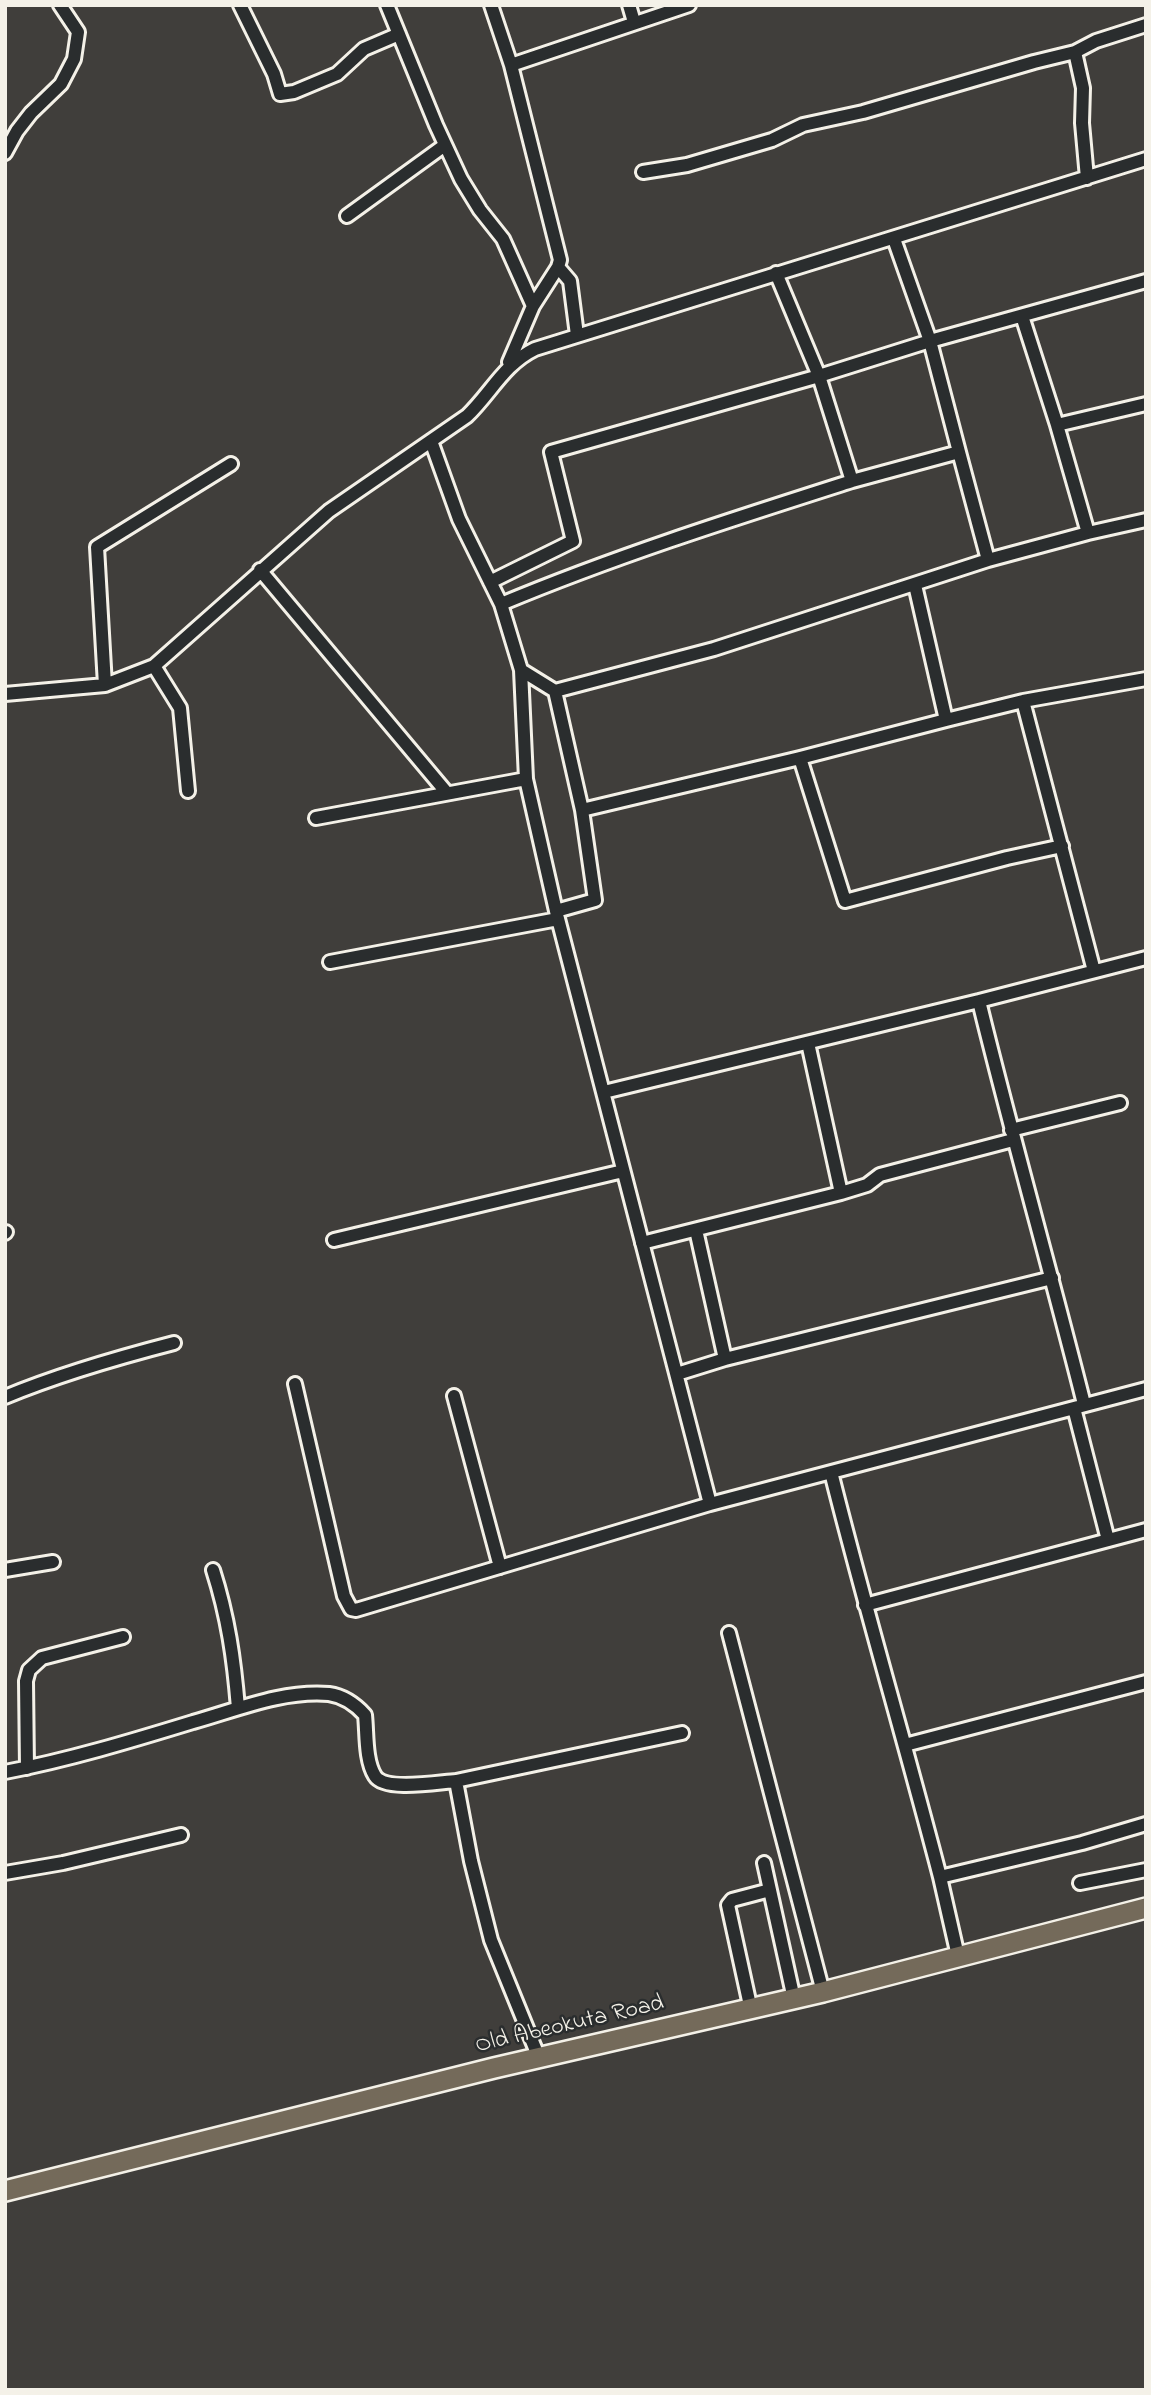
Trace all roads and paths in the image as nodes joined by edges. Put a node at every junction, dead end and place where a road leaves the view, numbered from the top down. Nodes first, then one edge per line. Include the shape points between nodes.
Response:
1 (60, 5) edge
2 (240, 5) edge
3 (387, 5) edge
4 (491, 5) edge
5 (629, 5) edge
6 (689, 5) edge
7 (634, 22) junction
8 (1146, 25) edge
9 (399, 34) junction
10 (1075, 52) junction
11 (511, 65) junction
12 (445, 145) junction
13 (5, 153) edge
14 (1146, 159) edge
15 (643, 172) dead end
16 (1087, 178) junction
17 (346, 216) dead end
18 (894, 239) junction
19 (558, 267) junction
20 (776, 273) junction
21 (1146, 281) edge
22 (533, 306) junction
23 (1022, 316) junction
24 (577, 335) junction
25 (930, 341) junction
26 (506, 369) junction
27 (819, 376) junction
28 (1146, 404) edge
29 (1057, 425) junction
30 (431, 441) junction
31 (959, 452) junction
32 (232, 464) dead end
33 (852, 481) junction
34 (1146, 520) edge
35 (1088, 533) junction
36 (988, 561) junction
37 (260, 570) junction
38 (490, 582) junction
39 (915, 585) junction
40 (501, 604) junction
41 (154, 666) junction
42 (521, 670) junction
43 (1144, 680) edge
44 (105, 685) junction
45 (555, 691) junction
46 (5, 694) edge
47 (1146, 694) edge
48 (1023, 701) junction
49 (946, 720) junction
50 (800, 758) junction
51 (526, 779) junction
52 (188, 791) dead end
53 (447, 793) junction
54 (582, 810) junction
55 (316, 818) dead end
56 (1062, 846) junction
57 (557, 916) junction
58 (1146, 958) edge
59 (330, 962) dead end
60 (1094, 971) junction
61 (979, 1001) junction
62 (808, 1043) junction
63 (604, 1092) junction
64 (1120, 1103) dead end
65 (1012, 1135) junction
66 (622, 1171) junction
67 (841, 1193) junction
68 (696, 1230) junction
69 (334, 1240) dead end
70 (642, 1243) junction
71 (1052, 1278) junction
72 (174, 1343) dead end
73 (724, 1359) junction
74 (677, 1374) junction
75 (295, 1384) dead end
76 (1146, 1389) edge
77 (454, 1396) dead end
78 (5, 1397) edge
79 (1079, 1406) junction
80 (831, 1472) junction
81 (710, 1504) junction
82 (1146, 1530) edge
83 (1108, 1540) junction
84 (52, 1562) dead end
85 (500, 1567) junction
86 (5, 1570) edge
87 (213, 1570) dead end
88 (865, 1605) junction
89 (730, 1633) dead end
90 (123, 1637) dead end
91 (1146, 1682) edge
92 (238, 1708) junction
93 (682, 1732) dead end
94 (905, 1745) junction
95 (27, 1768) junction
96 (5, 1772) edge
97 (456, 1781) junction
98 (1146, 1824) edge
99 (181, 1835) dead end
100 (764, 1863) dead end
101 (1146, 1870) edge
102 (5, 1873) edge
103 (940, 1877) junction
104 (1080, 1883) dead end
105 (770, 1890) junction
106 (1145, 1911) edge
107 (957, 1956) junction
108 (823, 1992) junction
109 (794, 1999) junction
110 (751, 2010) junction
111 (539, 2058) junction
112 (5, 2191) edge

1 - 13 street via 79,32 74,59 61,84 24,122
2 - 9 street via 280,94 337,75 364,49
3 - 9 street
4 - 11 street
5 - 7 street
6 - 7 street
7 - 11 street
8 - 10 street
9 - 12 street
10 - 15 street via 803,125 699,161
10 - 16 street via 1083,88
11 - 19 street via 560,260
12 - 17 street
12 - 22 street via 480,210 503,239
14 - 16 street
16 - 18 street
18 - 20 street
18 - 25 street
19 - 22 street
19 - 24 street via 570,281
20 - 24 street
20 - 27 street
21 - 23 street
22 - 26 street
23 - 25 street
23 - 29 street
24 - 26 street via 534,349
25 - 27 street
25 - 31 street
26 - 30 street via 473,411
27 - 33 street
27 - 38 street via 551,452 573,541
28 - 29 street
29 - 35 street
30 - 37 street via 329,511
30 - 38 street via 459,519
31 - 33 street
31 - 36 street
32 - 44 street via 97,547
33 - 40 street via 671,538
34 - 35 street
35 - 36 street
36 - 39 street
37 - 41 street
37 - 53 street
38 - 40 street
39 - 45 street via 714,649
39 - 49 street
40 - 42 street
41 - 44 street
41 - 52 street via 180,708
42 - 45 street
42 - 51 street
43 - 47 street
43 - 48 street
44 - 46 street
45 - 54 street
48 - 49 street
48 - 56 street
49 - 50 street
50 - 54 street
50 - 56 street via 845,901
51 - 53 street
51 - 57 street
53 - 55 street
54 - 57 street via 595,900
56 - 60 street
57 - 59 street
57 - 63 street
58 - 60 street
60 - 61 street
61 - 62 street
61 - 65 street
62 - 63 street
62 - 67 street
63 - 66 street
64 - 65 street
65 - 67 street via 880,1175 867,1185
65 - 71 street
66 - 69 street
66 - 70 street
67 - 68 street
68 - 70 street
68 - 73 street
70 - 74 street
71 - 73 street
71 - 79 street
72 - 78 street via 106,1360
73 - 74 street
74 - 81 street
75 - 85 street via 344,1596 351,1609
76 - 79 street
77 - 85 street
79 - 80 street
79 - 83 street
80 - 81 street
80 - 88 street
81 - 85 street
82 - 83 street
83 - 88 street
84 - 86 street
87 - 92 street via 225,1608
88 - 94 street
89 - 108 street
90 - 95 street via 43,1658 29,1670
91 - 94 street
92 - 95 street
92 - 97 street via 287,1697 330,1694 347,1700 365,1716 370,1765 380,1781 402,1785
93 - 97 street
94 - 103 street
95 - 96 street
97 - 111 street via 491,1940
98 - 103 street
99 - 102 street
100 - 105 street
101 - 104 street
103 - 107 street
105 - 109 street
105 - 110 street via 728,1905
106 - 107 highway, Old Abeokuta Road
107 - 108 highway, Old Abeokuta Road
108 - 109 highway, Old Abeokuta Road
109 - 110 highway, Old Abeokuta Road
110 - 111 highway, Old Abeokuta Road
111 - 112 highway, Old Abeokuta Road

